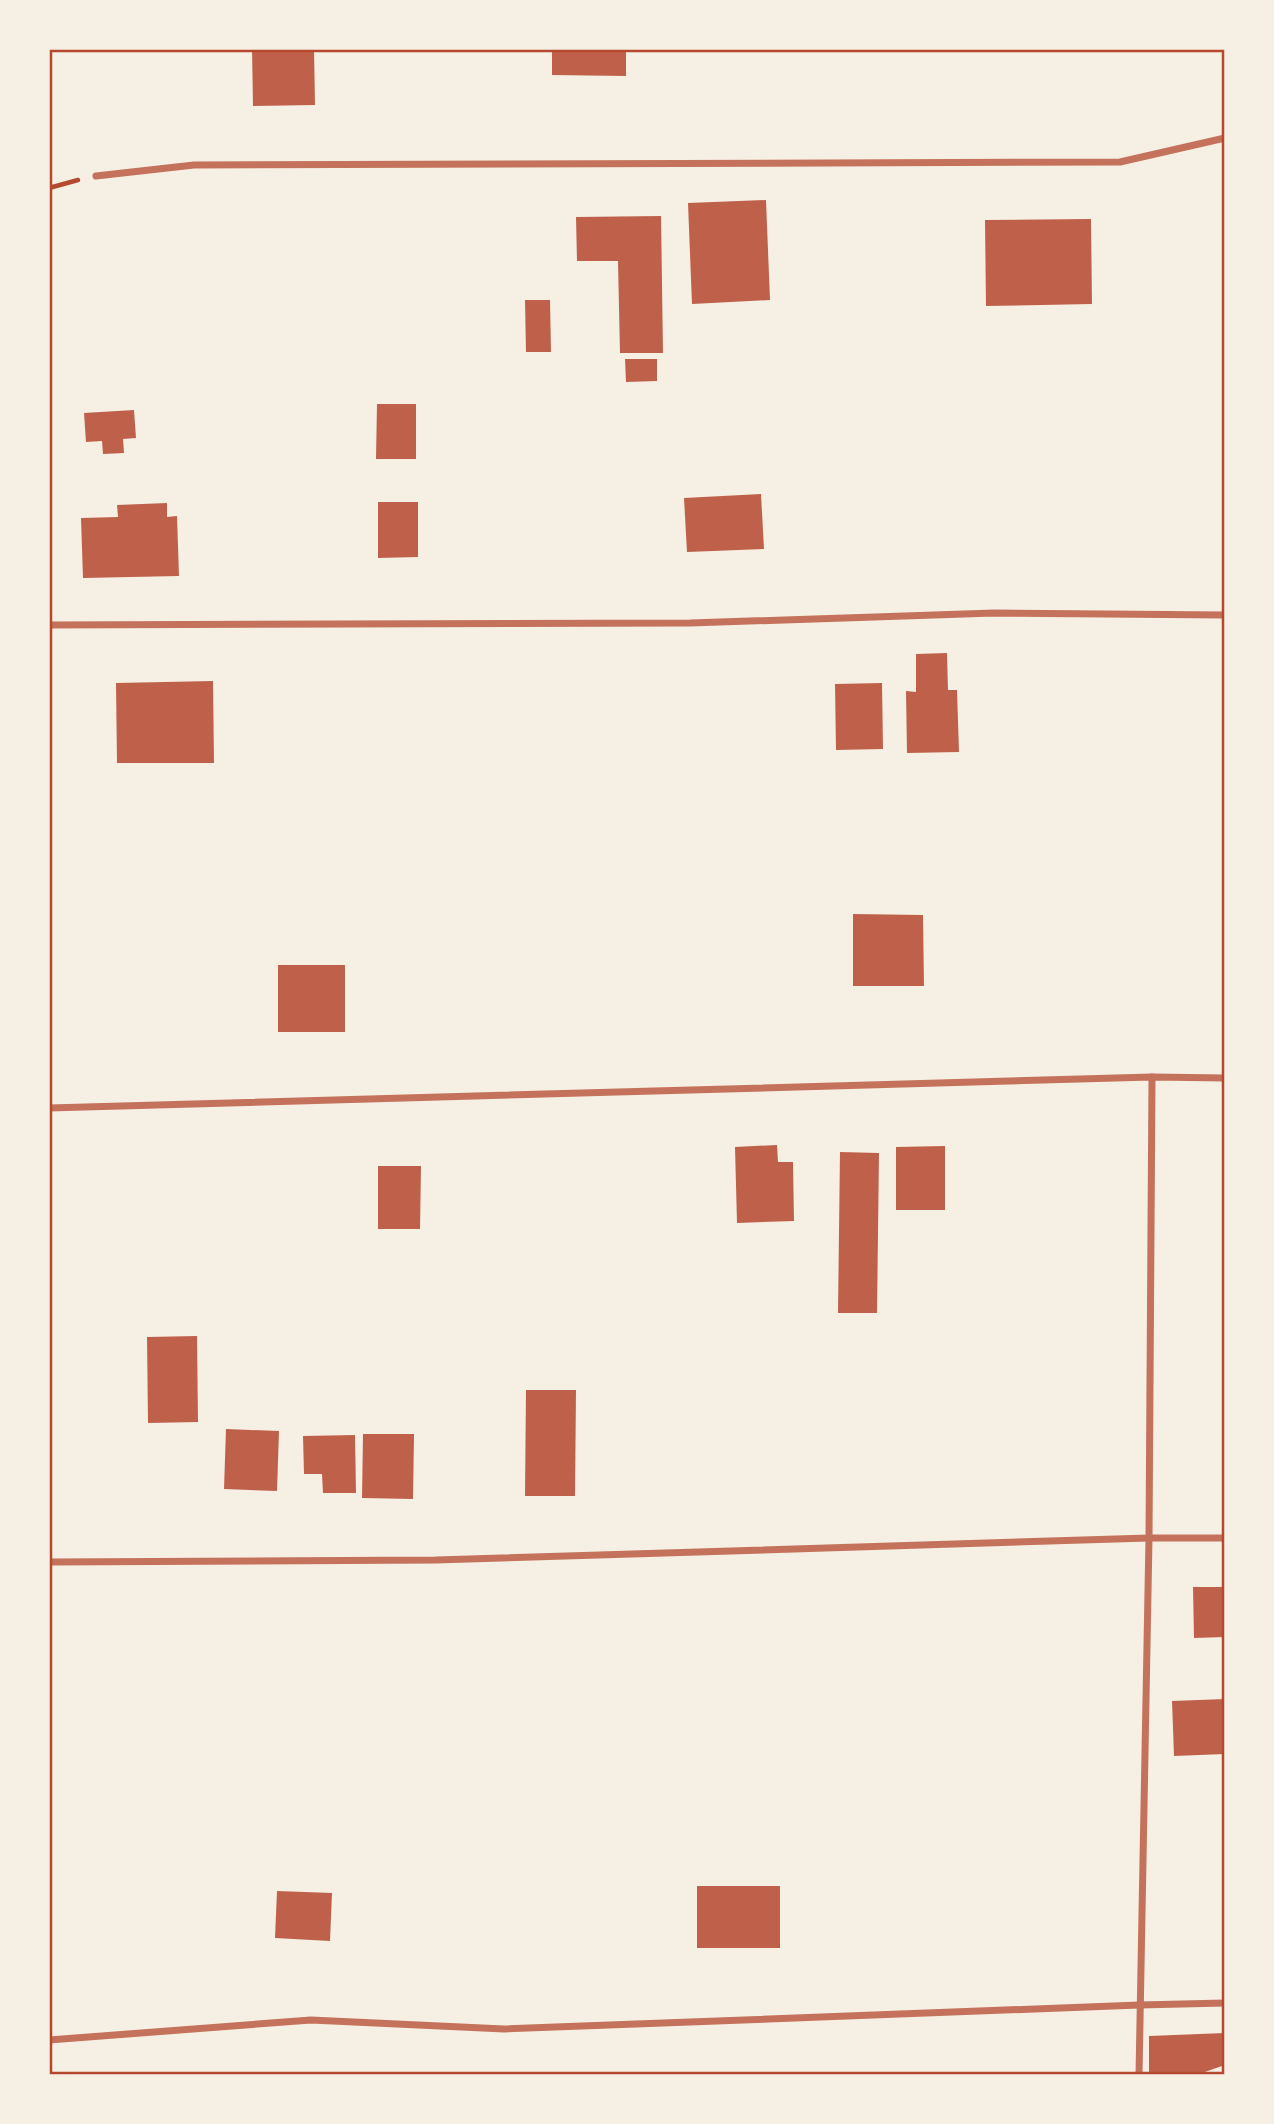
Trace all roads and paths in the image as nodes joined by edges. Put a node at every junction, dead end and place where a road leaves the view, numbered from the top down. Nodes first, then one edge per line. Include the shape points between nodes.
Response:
1 (1225, 138) edge
2 (96, 176) joint
3 (49, 188) edge
4 (1225, 615) edge
5 (49, 625) edge
6 (1152, 1077) junction
7 (1225, 1078) edge
8 (49, 1108) edge
9 (1149, 1538) junction
10 (1225, 1538) edge
11 (49, 1562) edge
12 (1225, 2003) edge
13 (1139, 2005) junction
14 (49, 2040) edge
15 (1139, 2075) edge

1 - 2 street via 1120,162 194,165
2 - 3 path
4 - 5 street via 994,613 690,623
6 - 7 street
6 - 8 street
6 - 9 street
9 - 10 street
9 - 11 street via 436,1560
9 - 13 street
12 - 13 street
13 - 14 street via 504,2029 311,2020
13 - 15 street

